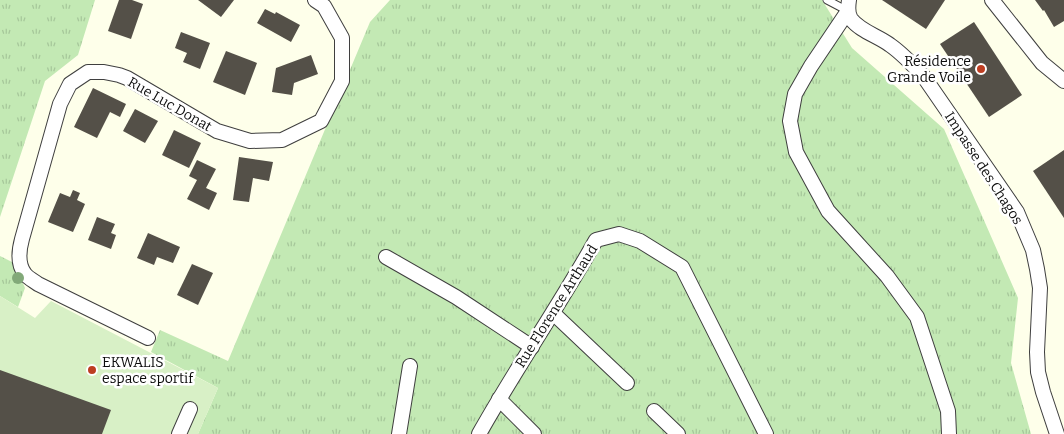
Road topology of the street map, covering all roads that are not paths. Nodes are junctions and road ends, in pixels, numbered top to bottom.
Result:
1 (315, 0) edge
2 (827, 0) edge
3 (992, 0) edge
4 (849, 5) edge
5 (1064, 81) edge
6 (386, 257) dead end
7 (553, 312) junction
8 (148, 338) dead end
9 (532, 347) junction
10 (410, 366) dead end
11 (627, 383) dead end
12 (499, 399) junction
13 (190, 409) dead end
14 (654, 411) dead end
15 (763, 433) edge
16 (179, 434) edge
17 (399, 434) edge
18 (479, 434) edge
19 (534, 434) edge
20 (678, 434) edge
21 (949, 434) edge
22 (1057, 434) edge

1 - 8 street, Rue Luc Donat
2 - 4 lane
3 - 5 street
4 - 21 street
4 - 22 street, Impasse des Chagos
6 - 9 street
7 - 9 street, Rue Florence Arthaud
7 - 11 street
7 - 15 street, Rue Florence Arthaud
9 - 12 street, Rue Florence Arthaud
10 - 17 street
12 - 18 street, Rue Florence Arthaud
12 - 19 street
13 - 16 street
14 - 20 street

